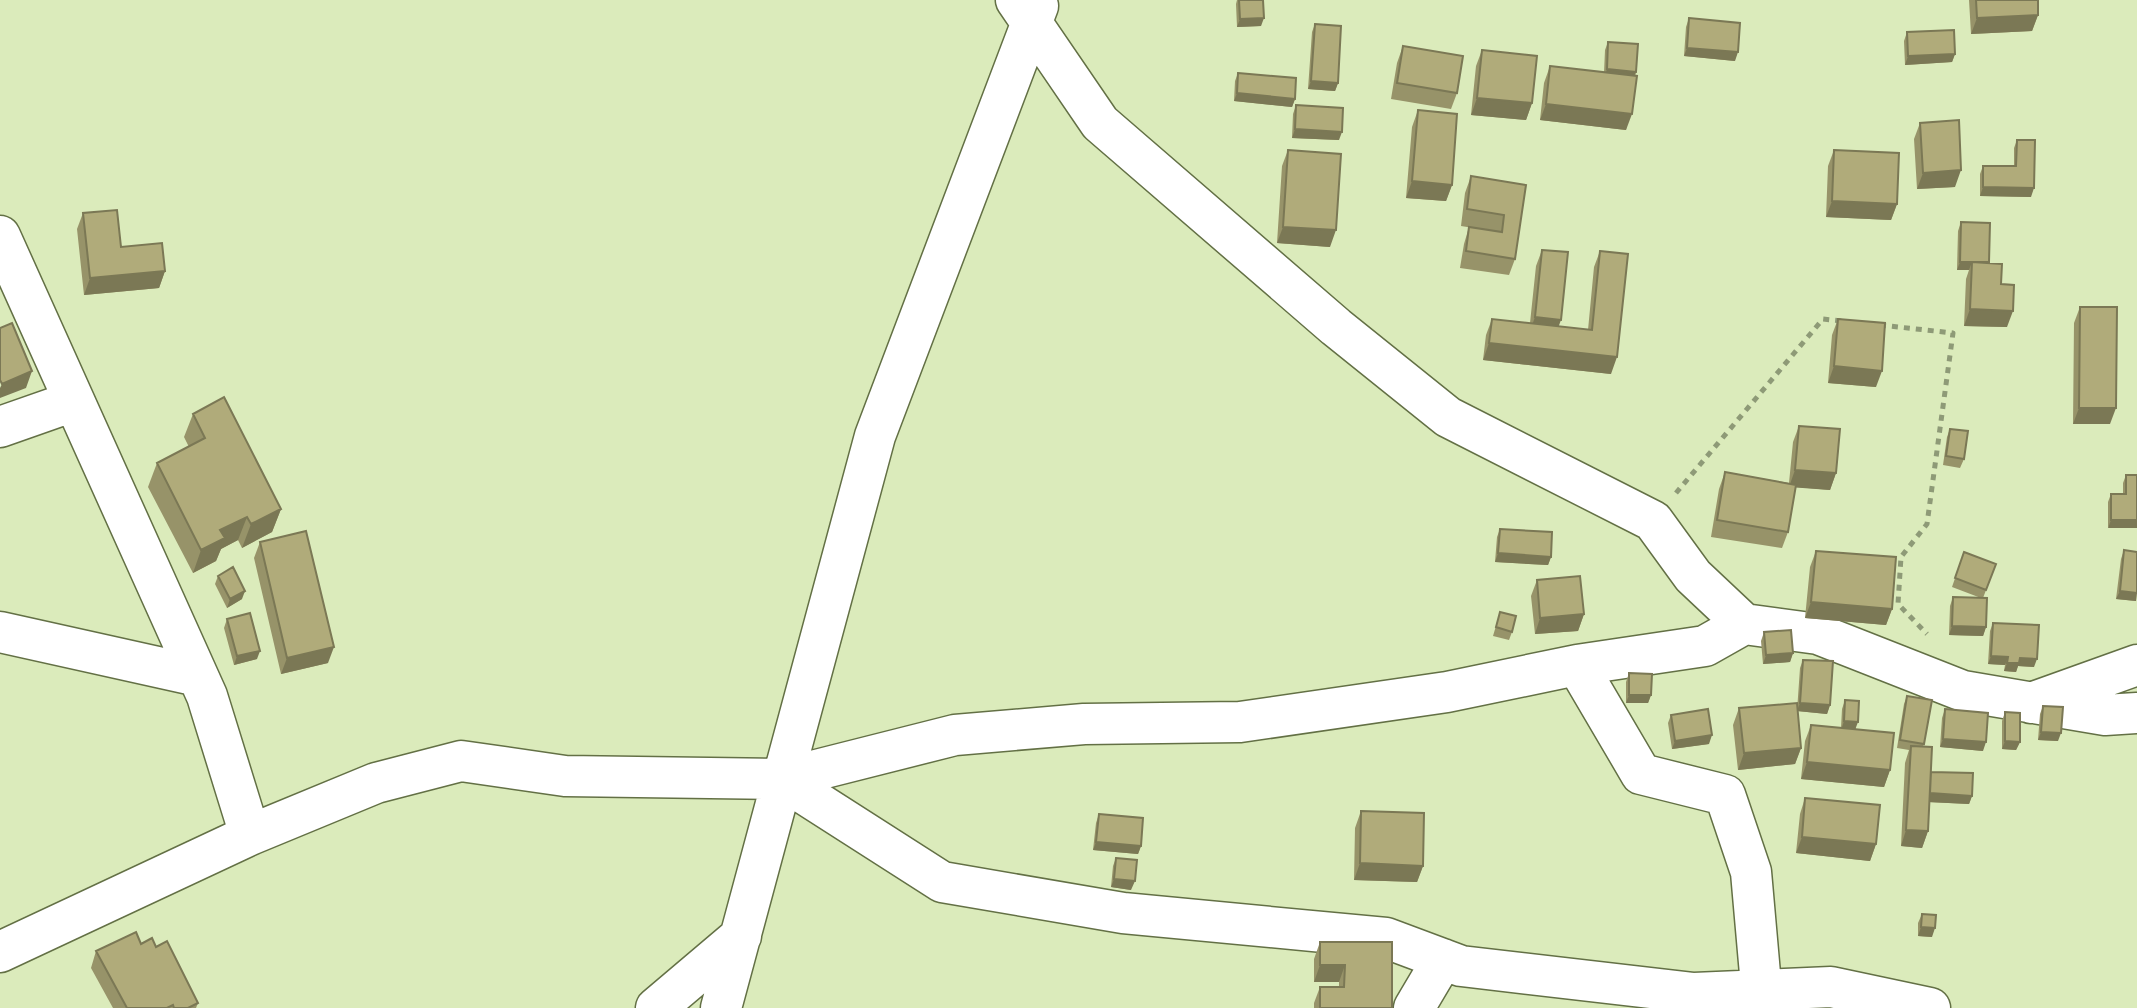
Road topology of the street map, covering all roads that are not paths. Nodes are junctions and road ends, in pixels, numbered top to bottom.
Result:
1 (1029, 8) edge
2 (0, 236) edge
3 (74, 401) junction
4 (0, 427) edge
5 (1744, 624) junction
6 (0, 632) edge
7 (1577, 665) junction
8 (2137, 665) edge
9 (198, 676) junction
10 (2031, 703) junction
11 (2137, 713) edge
12 (781, 779) junction
13 (250, 835) junction
14 (741, 936) junction
15 (0, 952) edge
16 (1443, 959) junction
17 (1761, 999) edge
18 (656, 1008) edge
19 (721, 1008) edge
20 (1414, 1008) edge
21 (1930, 1008) edge

1 - 5 street
1 - 12 street
2 - 3 street
3 - 4 street
3 - 9 street
5 - 7 street
5 - 10 street
6 - 9 street
7 - 12 street
7 - 17 street
8 - 10 street
9 - 13 street
10 - 11 street
12 - 13 street
12 - 14 street
12 - 16 street
13 - 15 street
14 - 18 street
14 - 19 street
16 - 17 street
16 - 20 street
17 - 21 street

